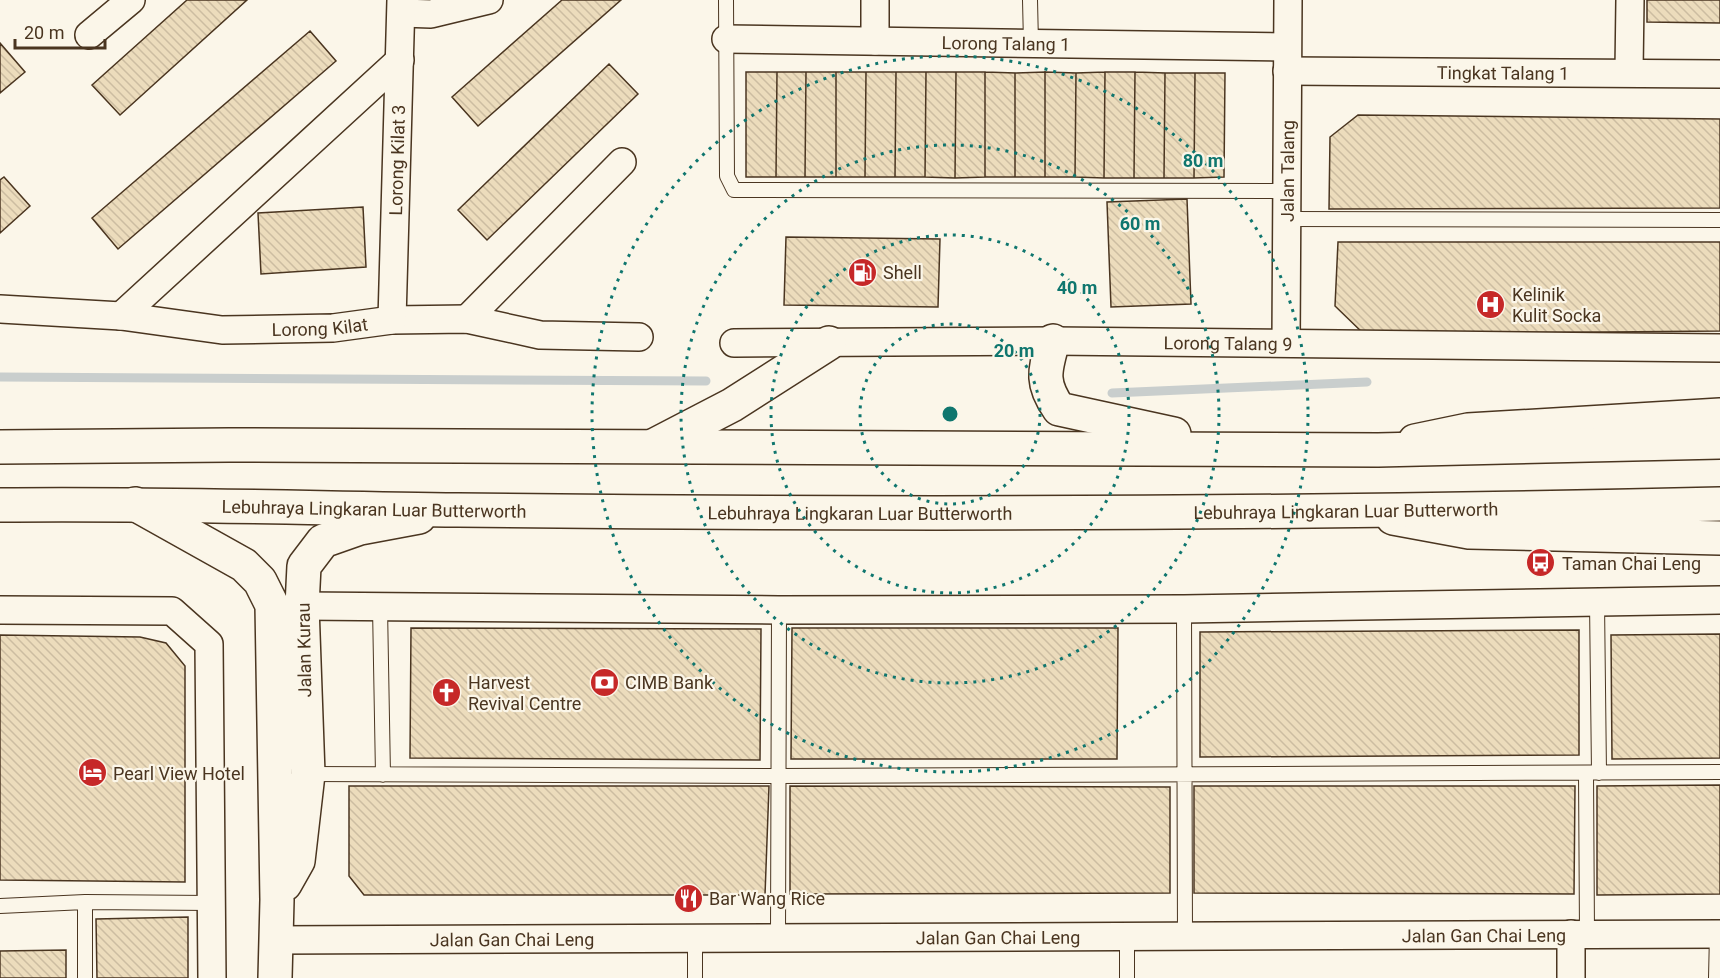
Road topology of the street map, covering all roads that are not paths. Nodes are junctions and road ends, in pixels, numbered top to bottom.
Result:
1 (131, 0) edge
2 (489, 0) edge
3 (726, 0) edge
4 (874, 0) edge
5 (1030, 0) edge
6 (1287, 0) edge
7 (1630, 0) edge
8 (402, 6) edge
9 (89, 35) dead end
10 (726, 39) junction
11 (874, 41) junction
12 (1031, 43) junction
13 (1287, 59) junction
14 (400, 60) junction
15 (1629, 71) junction
16 (1720, 74) edge
17 (622, 162) dead end
18 (1287, 191) junction
19 (1286, 219) junction
20 (1720, 220) edge
21 (0, 309) edge
22 (121, 316) junction
23 (467, 319) junction
24 (392, 320) junction
25 (639, 337) dead end
26 (1053, 341) junction
27 (734, 342) dead end
28 (1286, 342) junction
29 (830, 343) junction
30 (1720, 348) edge
31 (1720, 415) edge
32 (1720, 442) edge
33 (0, 447) edge
34 (651, 447) junction
35 (1234, 448) junction
36 (1378, 450) junction
37 (135, 504) junction
38 (1720, 504) edge
39 (0, 505) edge
40 (459, 510) junction
41 (1362, 513) junction
42 (1720, 538) edge
43 (1720, 600) edge
44 (1597, 602) junction
45 (302, 606) junction
46 (380, 607) junction
47 (1184, 609) junction
48 (0, 610) edge
49 (779, 610) junction
50 (1720, 772) edge
51 (1593, 773) junction
52 (308, 774) junction
53 (1184, 774) junction
54 (383, 775) junction
55 (778, 776) junction
56 (277, 900) junction
57 (85, 902) junction
58 (211, 903) junction
59 (0, 906) edge
60 (1579, 934) junction
61 (1718, 934) edge
62 (1127, 936) junction
63 (1185, 936) junction
64 (696, 938) junction
65 (778, 938) junction
66 (276, 940) junction
67 (85, 978) edge
68 (212, 978) edge
69 (275, 978) edge
70 (696, 978) edge
71 (1127, 978) edge
72 (1571, 978) edge
73 (1716, 978) edge

1 - 9 street
2 - 8 street
3 - 10 lane
4 - 11 street
5 - 12 lane
6 - 13 street, Jalan Talang
7 - 15 street
8 - 14 street, Lorong Kilat 3
10 - 11 street, Lorong Talang 1
10 - 18 lane
11 - 12 street, Lorong Talang 1
12 - 13 street, Lorong Talang 1
13 - 15 street, Tingkat Talang 1
13 - 18 street, Jalan Talang
14 - 22 street
14 - 24 street, Lorong Kilat 3
15 - 16 street, Tingkat Talang 1
17 - 23 street
18 - 19 street, Jalan Talang
19 - 20 lane
19 - 28 street, Jalan Talang
21 - 22 street, Lorong Kilat
22 - 24 street, Lorong Kilat
23 - 24 street, Lorong Kilat
23 - 25 street, Lorong Kilat
26 - 28 street, Lorong Talang 9
26 - 29 street, Lorong Talang 9
26 - 35 main road
27 - 29 street, Lorong Talang 9
28 - 30 street, Lorong Talang 9
29 - 34 main road
31 - 36 main road
32 - 36 main road
33 - 34 main road
34 - 35 main road
35 - 36 main road
37 - 39 main road, Lebuhraya Lingkaran Luar Butterworth
37 - 40 main road, Lebuhraya Lingkaran Luar Butterworth
37 - 56 main road, Jalan Kurau
38 - 41 main road, Lebuhraya Lingkaran Luar Butterworth
40 - 41 main road, Lebuhraya Lingkaran Luar Butterworth
40 - 45 main road, Jalan Kurau
41 - 42 main road
43 - 44 street
44 - 47 street
44 - 51 lane
45 - 46 street
45 - 52 main road, Jalan Kurau
46 - 49 street
46 - 54 lane
47 - 49 street
47 - 53 lane
48 - 58 street
49 - 55 lane
50 - 51 lane
51 - 53 lane
51 - 60 lane
52 - 54 lane
52 - 56 main road, Jalan Kurau
53 - 55 lane
53 - 63 lane
54 - 55 lane
55 - 65 lane
56 - 66 main road, Jalan Kurau
57 - 58 lane
57 - 59 lane
57 - 67 lane
58 - 68 street
60 - 61 street, Jalan Gan Chai Leng
60 - 63 street, Jalan Gan Chai Leng
60 - 72 street
61 - 73 lane
62 - 63 street, Jalan Gan Chai Leng
62 - 65 street, Jalan Gan Chai Leng
62 - 71 lane
64 - 65 street, Jalan Gan Chai Leng
64 - 66 street, Jalan Gan Chai Leng
64 - 70 lane
66 - 69 main road, Jalan Kurau

